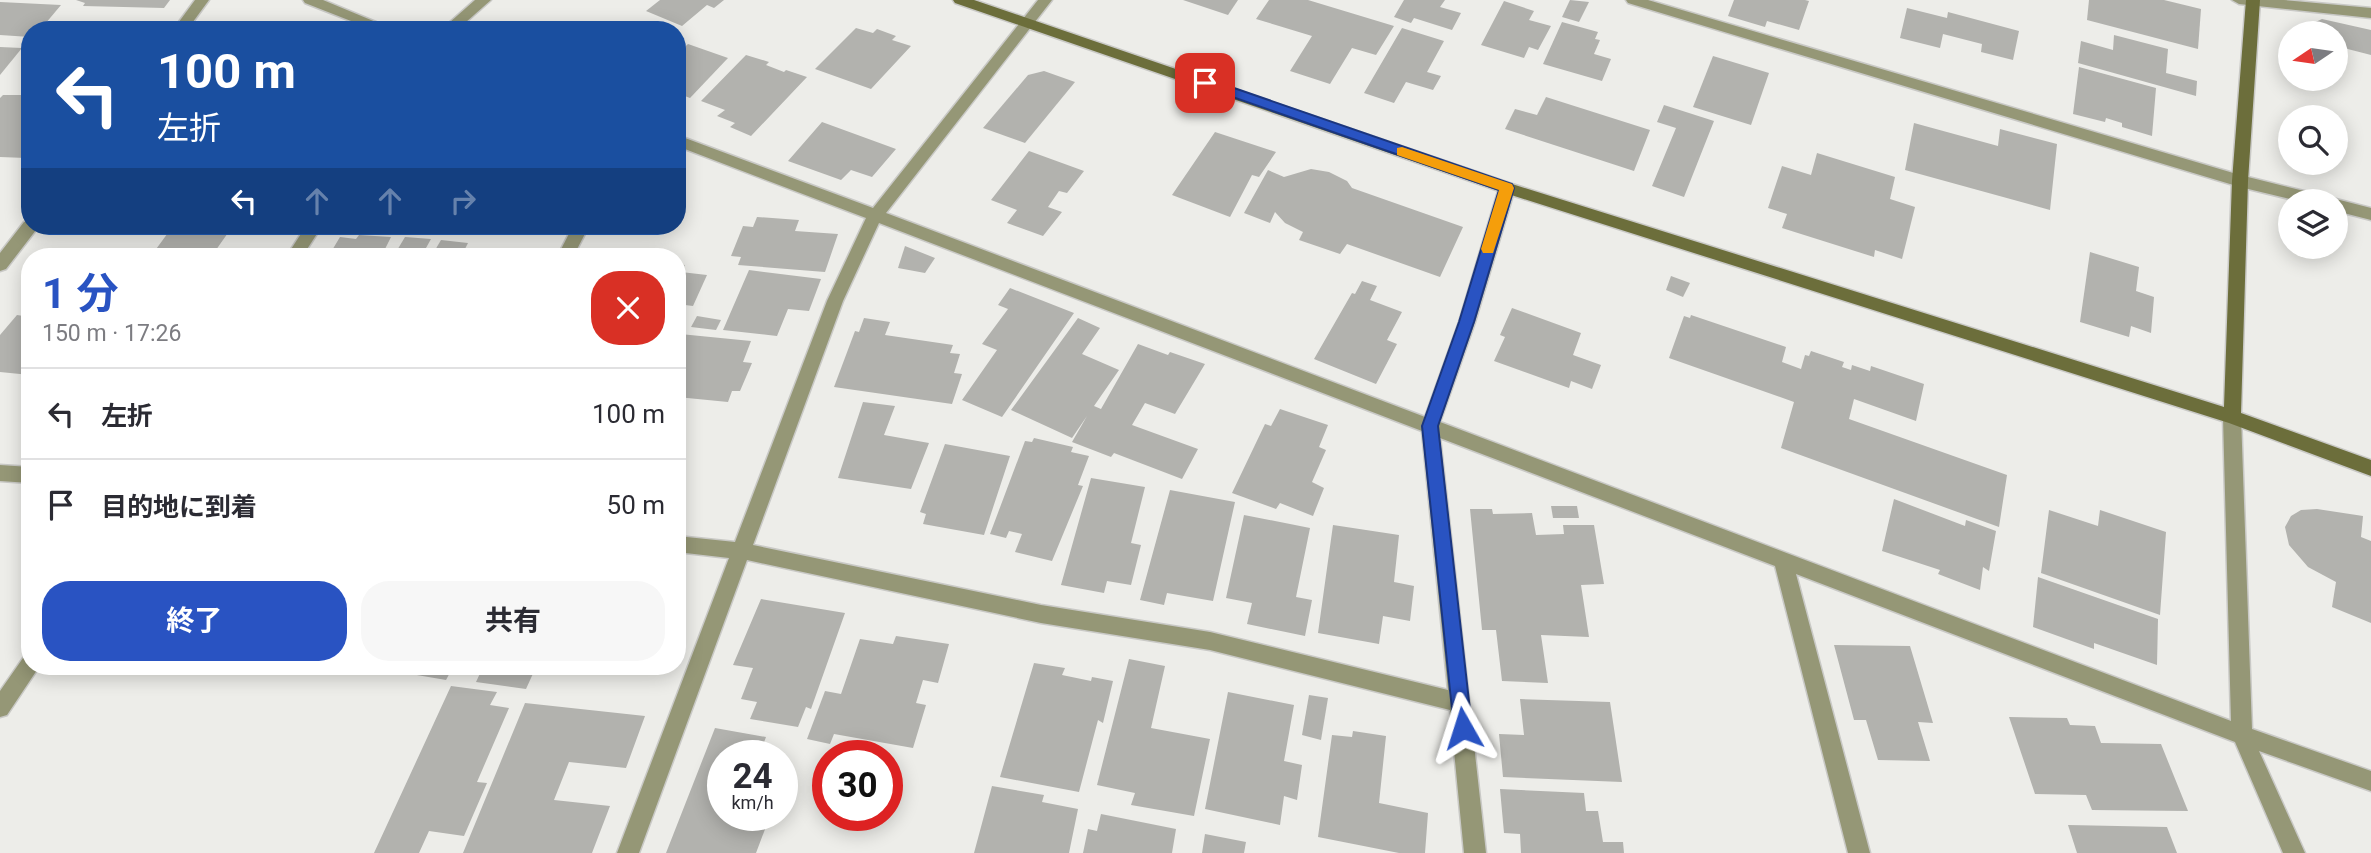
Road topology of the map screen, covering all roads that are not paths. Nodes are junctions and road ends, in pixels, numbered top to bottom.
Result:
1 (202, 0) edge
2 (310, 0) edge
3 (484, 0) edge
4 (960, 0) edge
5 (1045, 0) edge
6 (1633, 0) edge
7 (2248, 1) edge
8 (2371, 13) edge
9 (187, 21) edge
10 (365, 21) edge
11 (460, 21) edge
12 (1026, 21) junction
13 (686, 143) edge
14 (2240, 181) junction
15 (1507, 188) junction
16 (2278, 190) edge
17 (2348, 208) edge
18 (2371, 214) edge
19 (875, 216) junction
20 (23, 235) edge
21 (0, 265) edge
22 (2232, 417) junction
23 (1430, 426) junction
24 (2371, 468) edge
25 (0, 473) edge
26 (21, 474) edge
27 (686, 545) edge
28 (743, 551) junction
29 (1783, 560) junction
30 (22, 675) edge
31 (1461, 703) junction
32 (0, 708) edge
33 (2242, 735) junction
34 (2371, 781) edge
35 (628, 853) edge
36 (1475, 853) edge
37 (1859, 853) edge
38 (2294, 853) edge

1 - 9 street
2 - 10 street
3 - 11 street
4 - 12 street
5 - 12 street
6 - 14 street
7 - 8 street
7 - 14 street
12 - 15 street
12 - 19 street
13 - 19 street
14 - 16 street
14 - 22 street
15 - 22 street
15 - 23 street
17 - 18 street
19 - 23 street
19 - 28 street
20 - 21 street
22 - 24 street
22 - 33 street
23 - 29 street
23 - 31 street
25 - 26 street
27 - 28 street
28 - 31 street
28 - 35 street
29 - 33 street
29 - 37 street
30 - 32 street
31 - 36 street
33 - 34 street
33 - 38 street

